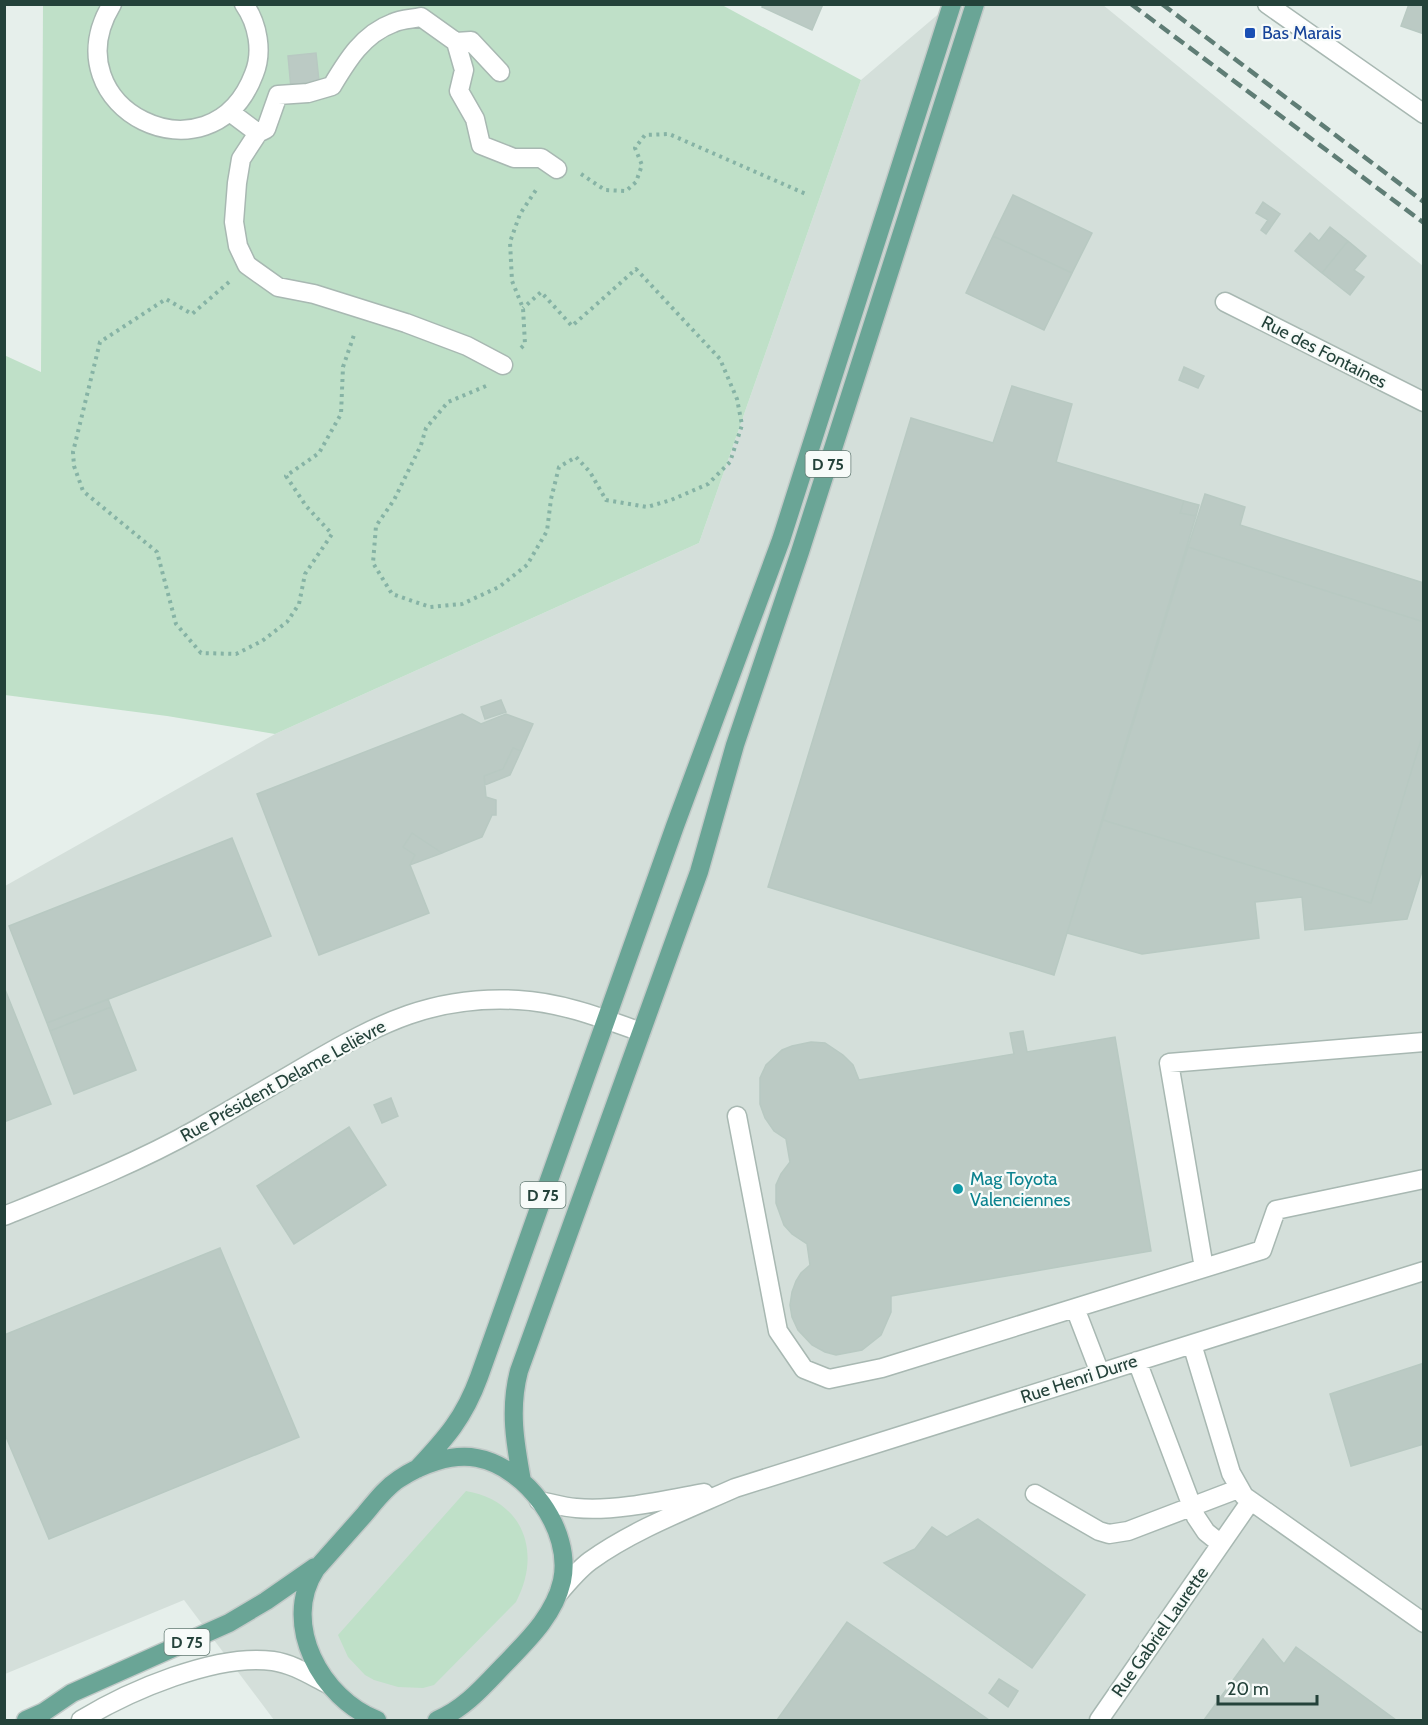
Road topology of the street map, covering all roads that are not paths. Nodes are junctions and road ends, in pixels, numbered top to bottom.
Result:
1 (112, 4) edge
2 (244, 4) edge
3 (952, 4) edge
4 (975, 4) edge
5 (1267, 4) edge
6 (456, 42) junction
7 (500, 72) dead end
8 (230, 112) junction
9 (1424, 114) edge
10 (258, 133) junction
11 (557, 169) road end
12 (1226, 302) dead end
13 (503, 364) road end
14 (1424, 402) edge
15 (606, 1020) junction
16 (641, 1032) junction
17 (1424, 1042) edge
18 (737, 1116) dead end
19 (1424, 1179) edge
20 (4, 1216) edge
21 (1204, 1268) junction
22 (1424, 1271) edge
23 (1075, 1308) junction
24 (1192, 1344) junction
25 (1137, 1361) junction
26 (1100, 1373) junction
27 (417, 1469) junction
28 (522, 1481) junction
29 (735, 1488) junction
30 (1035, 1494) dead end
31 (1244, 1496) junction
32 (539, 1501) junction
33 (1192, 1506) junction
34 (1221, 1544) junction
35 (324, 1561) junction
36 (558, 1594) junction
37 (1424, 1623) edge
38 (328, 1684) junction
39 (477, 1693) junction
40 (346, 1702) junction
41 (39, 1716) edge
42 (26, 1720) edge
43 (81, 1720) edge
44 (355, 1720) edge
45 (377, 1720) edge
46 (437, 1720) edge
47 (461, 1720) edge
48 (1099, 1720) edge

1 - 8 street
2 - 8 street
3 - 15 main road, D 75
4 - 16 main road, D 75
5 - 9 street
6 - 7 street
6 - 10 street
6 - 11 street
8 - 10 street
10 - 13 street
12 - 14 street, Rue des Fontaines
15 - 16 street, Rue Président Delame Lelièvre
15 - 20 street, Rue Président Delame Lelièvre
15 - 27 main road, D 75
16 - 28 main road, D 75
17 - 21 street
18 - 23 street
19 - 21 street
21 - 23 street
22 - 24 street, Rue Henri Durre
23 - 26 street
24 - 25 street, Rue Henri Durre
24 - 31 street
25 - 26 street, Rue Henri Durre
25 - 33 street
26 - 29 street, Rue Henri Durre
27 - 28 main road
27 - 35 main road
28 - 32 main road
29 - 32 street, Rue Henri Durre
29 - 36 street, Rue Henri Durre
30 - 33 street
31 - 33 street
31 - 34 street, Rue Gabriel Laurette
31 - 37 street
32 - 36 main road
33 - 34 street
34 - 48 street, Rue Gabriel Laurette
35 - 38 main road
35 - 41 main road, D 75
36 - 39 main road
38 - 40 main road
38 - 43 street, D 75
39 - 46 main road
39 - 47 main road
40 - 44 main road
40 - 45 main road
41 - 42 main road

